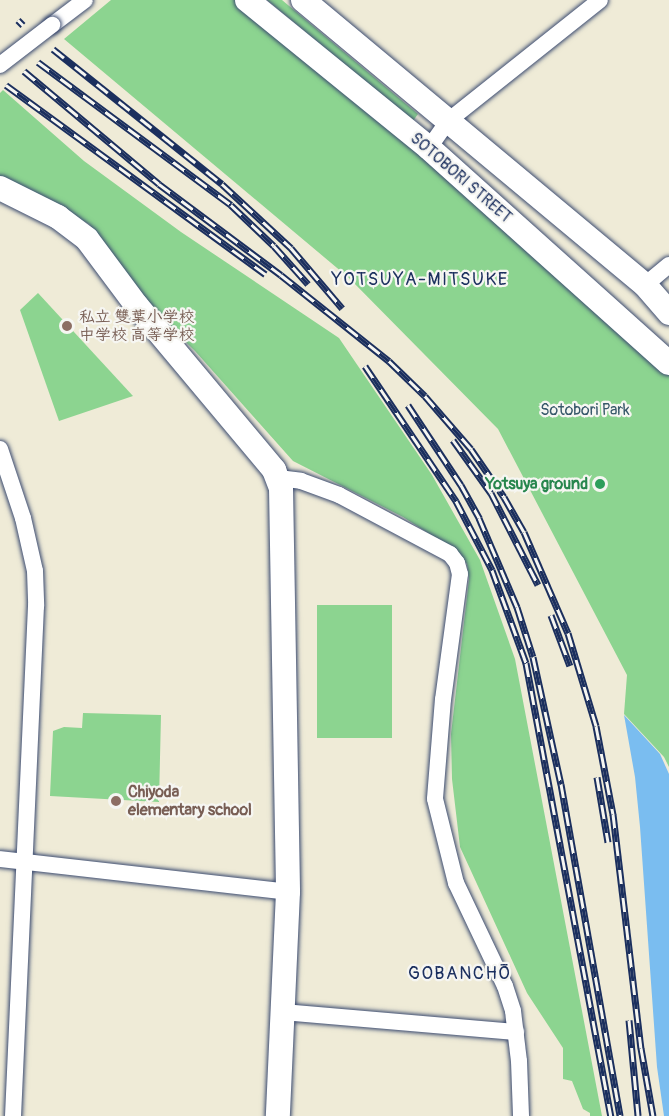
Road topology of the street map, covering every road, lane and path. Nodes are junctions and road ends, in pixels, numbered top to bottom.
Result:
1 (85, 0) edge
2 (247, 0) edge
3 (303, 0) edge
4 (600, 0) edge
5 (0, 65) edge
6 (448, 121) junction
7 (429, 148) junction
8 (0, 188) edge
9 (669, 265) edge
10 (645, 285) junction
11 (669, 314) edge
12 (669, 363) edge
13 (0, 449) edge
14 (278, 478) junction
15 (0, 859) edge
16 (24, 862) junction
17 (288, 892) junction
18 (282, 1012) junction
19 (516, 1032) junction
20 (13, 1116) edge
21 (278, 1116) edge
22 (521, 1116) edge

1 - 5 street, bridge
2 - 7 street, SOTOBORI STREET
3 - 6 street
4 - 6 street
6 - 7 street
6 - 10 street
7 - 12 street, SOTOBORI STREET
8 - 14 street
9 - 10 street
10 - 11 street
13 - 16 street
14 - 17 street
14 - 19 street
15 - 16 street
16 - 17 street
16 - 20 street
17 - 18 street
18 - 19 street
18 - 21 street
19 - 22 street

